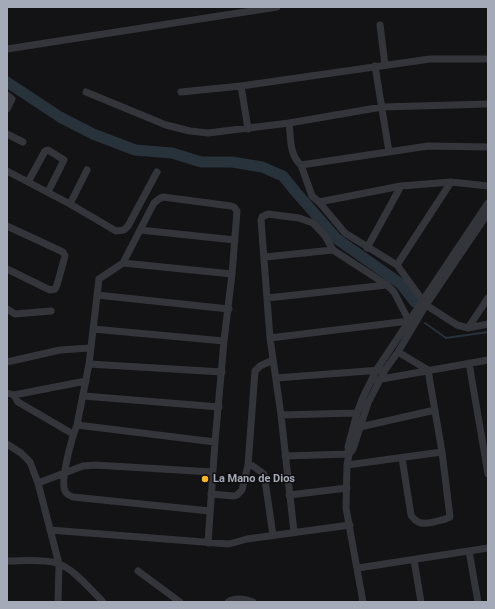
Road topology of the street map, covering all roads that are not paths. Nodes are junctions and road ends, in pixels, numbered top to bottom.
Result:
1 (277, 7) edge
2 (267, 8) edge
3 (380, 25) dead end
4 (7, 50) edge
5 (488, 58) edge
6 (385, 65) junction
7 (375, 66) junction
8 (240, 86) junction
9 (86, 92) dead end
10 (181, 92) dead end
11 (7, 95) edge
12 (488, 104) edge
13 (382, 107) junction
14 (7, 109) edge
15 (289, 123) junction
16 (248, 129) junction
17 (7, 134) edge
18 (23, 142) dead end
19 (488, 147) edge
20 (389, 152) junction
21 (302, 165) junction
22 (88, 170) dead end
23 (7, 171) edge
24 (157, 172) dead end
25 (28, 182) junction
26 (451, 182) junction
27 (401, 186) junction
28 (488, 186) edge
29 (48, 192) junction
30 (319, 202) junction
31 (488, 203) edge
32 (70, 204) junction
33 (488, 213) edge
34 (7, 226) edge
35 (140, 230) junction
36 (235, 240) junction
37 (367, 248) junction
38 (333, 250) junction
39 (264, 257) junction
40 (123, 263) junction
41 (397, 266) junction
42 (7, 269) edge
43 (232, 274) junction
44 (387, 285) junction
45 (97, 294) junction
46 (267, 298) junction
47 (488, 298) edge
48 (424, 302) junction
49 (7, 309) edge
50 (229, 309) junction
51 (51, 311) dead end
52 (412, 323) junction
53 (488, 324) edge
54 (468, 328) junction
55 (93, 330) junction
56 (270, 338) junction
57 (224, 341) junction
58 (90, 348) junction
59 (398, 352) junction
60 (273, 360) junction
61 (488, 360) edge
62 (7, 362) edge
63 (469, 363) junction
64 (89, 364) junction
65 (377, 369) junction
66 (385, 370) junction
67 (428, 370) junction
68 (222, 372) junction
69 (276, 378) junction
70 (376, 380) junction
71 (86, 381) junction
72 (11, 394) edge
73 (84, 396) junction
74 (219, 407) junction
75 (435, 410) junction
76 (357, 413) junction
77 (281, 415) junction
78 (77, 425) junction
79 (357, 426) junction
80 (73, 434) junction
81 (215, 442) junction
82 (486, 443) edge
83 (7, 444) edge
84 (442, 452) junction
85 (349, 454) junction
86 (285, 456) junction
87 (402, 458) junction
88 (248, 465) junction
89 (347, 465) junction
90 (212, 472) junction
91 (65, 473) junction
92 (488, 474) edge
93 (38, 483) junction
94 (347, 488) junction
95 (211, 494) junction
96 (289, 495) junction
97 (210, 511) junction
98 (350, 525) junction
99 (50, 530) junction
100 (294, 532) junction
101 (273, 535) junction
102 (208, 543) junction
103 (488, 548) edge
104 (469, 551) junction
105 (414, 560) junction
106 (7, 561) edge
107 (58, 564) junction
108 (358, 568) junction
109 (138, 571) dead end
110 (58, 602) edge
111 (103, 602) edge
112 (180, 602) edge
113 (228, 602) edge
114 (253, 602) edge
115 (363, 602) edge
116 (421, 602) edge
117 (478, 602) edge

1 - 2 street
2 - 4 street
3 - 6 street
5 - 6 street
6 - 7 street
7 - 8 street
7 - 13 street
8 - 10 street
8 - 16 street
9 - 16 street
11 - 14 street
12 - 13 street
13 - 15 street
13 - 20 street
15 - 16 street
15 - 21 street
17 - 18 street
19 - 20 street
20 - 21 street
21 - 30 street
22 - 32 street
23 - 25 street
24 - 32 street
25 - 29 street
25 - 29 street
26 - 27 street
26 - 28 street
26 - 41 street
27 - 30 street
27 - 37 street
29 - 32 street
30 - 37 street
31 - 48 street
33 - 48 street
34 - 42 street
35 - 36 street
35 - 36 street
35 - 40 street
36 - 43 street
37 - 41 street
38 - 39 street
38 - 39 street
38 - 44 street
39 - 46 street
40 - 43 street
40 - 45 street
41 - 48 street
43 - 50 street
44 - 46 street
44 - 52 street
45 - 50 street
45 - 55 street
46 - 56 street
47 - 54 street
48 - 52 street
48 - 54 street
49 - 51 street
50 - 57 street
52 - 56 street
52 - 59 street
52 - 65 street
53 - 54 street
55 - 57 street
55 - 58 street
56 - 60 street
57 - 68 street
58 - 62 street
58 - 64 street
59 - 66 street
59 - 67 street
60 - 69 street
60 - 88 street
61 - 63 street
63 - 67 street
63 - 82 street
64 - 68 street
64 - 71 street
65 - 66 street
65 - 69 street
65 - 70 street
66 - 70 street
67 - 70 street
67 - 75 street
68 - 74 street
69 - 77 street
70 - 76 street
70 - 79 street
71 - 72 street
71 - 73 street
72 - 80 street
73 - 74 street
73 - 78 street
74 - 81 street
75 - 79 street
75 - 84 street
76 - 77 street
76 - 79 street
77 - 86 street
78 - 80 street
78 - 81 street
79 - 85 street
80 - 91 street
81 - 90 street
82 - 92 street
83 - 93 street
84 - 87 street
84 - 87 street
85 - 86 street
85 - 89 street
86 - 96 street
87 - 89 street
88 - 95 street
88 - 101 street
89 - 94 street
90 - 91 street
90 - 95 street
91 - 93 street
91 - 97 street
93 - 99 street
94 - 96 street
94 - 98 street
95 - 97 street
96 - 100 street
97 - 102 street
98 - 100 street
98 - 108 street
99 - 102 street
99 - 107 street
100 - 101 street
101 - 102 street
103 - 104 street
104 - 105 street
104 - 117 street
105 - 108 street
105 - 116 street
106 - 107 street
107 - 110 street
107 - 111 street
108 - 115 street
109 - 112 street
113 - 114 street

